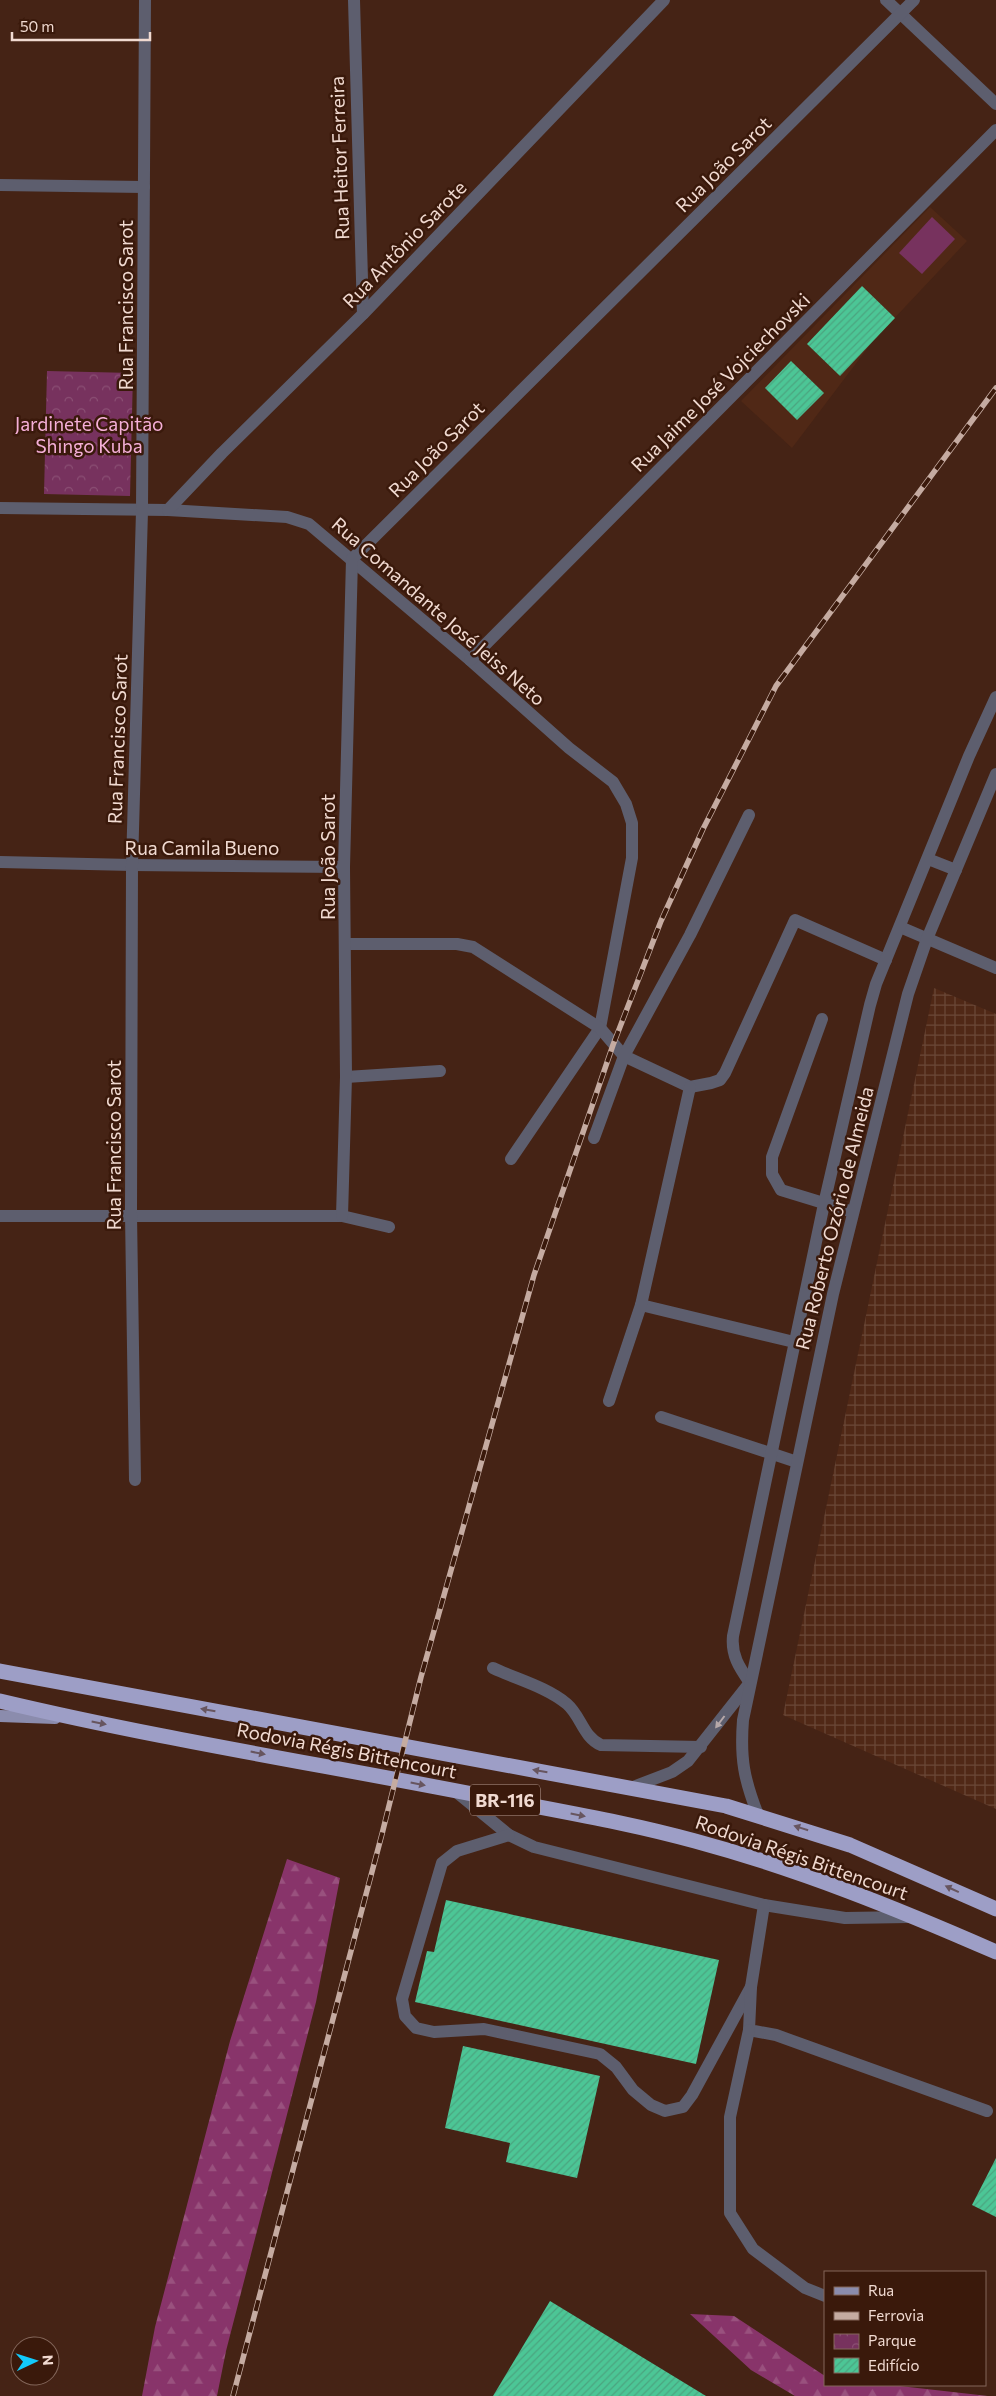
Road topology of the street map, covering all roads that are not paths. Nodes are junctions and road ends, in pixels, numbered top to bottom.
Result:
1 (145, 0) edge
2 (354, 0) edge
3 (664, 0) edge
4 (886, 0) edge
5 (914, 0) edge
6 (901, 14) junction
7 (996, 104) edge
8 (996, 130) edge
9 (0, 185) edge
10 (144, 187) junction
11 (363, 314) junction
12 (0, 508) edge
13 (168, 510) junction
14 (142, 511) junction
15 (352, 559) junction
16 (470, 660) junction
17 (996, 697) edge
18 (996, 774) edge
19 (749, 815) dead end
20 (928, 859) junction
21 (0, 862) edge
22 (132, 865) junction
23 (344, 867) junction
24 (956, 870) junction
25 (900, 927) junction
26 (927, 939) junction
27 (345, 944) junction
28 (886, 960) junction
29 (996, 968) edge
30 (822, 1019) dead end
31 (600, 1028) junction
32 (624, 1056) junction
33 (440, 1071) dead end
34 (346, 1077) junction
35 (690, 1086) junction
36 (594, 1138) dead end
37 (510, 1159) dead end
38 (824, 1204) junction
39 (852, 1212) junction
40 (131, 1214) junction
41 (0, 1216) edge
42 (342, 1216) junction
43 (388, 1227) dead end
44 (641, 1305) junction
45 (794, 1342) junction
46 (608, 1401) dead end
47 (661, 1417) dead end
48 (771, 1454) junction
49 (797, 1462) junction
50 (135, 1480) dead end
51 (493, 1668) dead end
52 (2, 1671) edge
53 (750, 1683) junction
54 (0, 1701) edge
55 (0, 1716) edge
56 (76, 1719) junction
57 (701, 1748) junction
58 (634, 1788) junction
59 (454, 1790) junction
60 (758, 1815) junction
61 (509, 1835) junction
62 (764, 1905) junction
63 (996, 1909) edge
64 (915, 1917) junction
65 (996, 1952) edge
66 (752, 1987) junction
67 (749, 2030) junction
68 (987, 2111) dead end
69 (824, 2296) edge

1 - 10 street, Rua Francisco Sarot
2 - 11 street, Rua Heitor Ferreira
3 - 11 street, Rua Antônio Sarote
4 - 6 street
5 - 6 street, Rua João Sarot
6 - 7 street
6 - 15 street, Rua João Sarot
8 - 16 street, Rua Jaime José Vojciechovski
9 - 10 street
10 - 14 street, Rua Francisco Sarot
11 - 13 street, Rua Antônio Sarote
12 - 14 street, Rua Comandante José Jeiss Neto
13 - 14 street, Rua Comandante José Jeiss Neto
13 - 15 street, Rua Comandante José Jeiss Neto
14 - 22 street, Rua Francisco Sarot
15 - 16 street, Rua Comandante José Jeiss Neto
15 - 23 street, Rua João Sarot
16 - 31 street, Rua Comandante José Jeiss Neto
17 - 20 street
18 - 24 street, Rua Roberto Ozório de Almeida
19 - 32 street
20 - 24 street
20 - 25 street
21 - 22 street, Rua Camila Bueno
22 - 23 street, Rua Camila Bueno
22 - 40 street, Rua Francisco Sarot
23 - 27 street, Rua João Sarot
24 - 26 street, Rua Roberto Ozório de Almeida
25 - 26 street
25 - 28 street
26 - 29 street
26 - 39 street, Rua Roberto Ozório de Almeida
27 - 31 street
27 - 34 street, Rua João Sarot
28 - 35 street
28 - 38 street
30 - 38 street
31 - 32 street
31 - 37 street
32 - 35 street
32 - 36 street
33 - 34 street
34 - 42 street, Rua João Sarot
35 - 44 street
38 - 39 street
38 - 45 street
39 - 49 street, Rua Roberto Ozório de Almeida
40 - 41 street
40 - 42 street
40 - 50 street, Rua Francisco Sarot
42 - 43 street
44 - 45 street
44 - 46 street
45 - 48 street
47 - 48 street
48 - 49 street
48 - 53 street
49 - 53 street, Rua Roberto Ozório de Almeida
51 - 57 street
58 -> 52 highway, Rodovia Régis Bittencourt / BR-116
53 -> 57 street, Rua Roberto Ozório de Almeida
53 - 60 street, Rua Roberto Ozório de Almeida
54 - 56 highway, Rodovia Régis Bittencourt / BR-116
55 - 56 main road
56 -> 59 highway, Rodovia Régis Bittencourt / BR-116
57 - 58 street, Rua Roberto Ozório de Almeida
58 - 60 highway, Rodovia Régis Bittencourt / BR-116
59 - 61 street
59 -> 64 highway, Rodovia Régis Bittencourt / BR-116
63 -> 60 highway, Rodovia Régis Bittencourt / BR-116
61 - 62 street
61 - 66 street
62 - 64 street
62 - 66 street
64 - 65 highway, Rodovia Régis Bittencourt / BR-116
66 - 67 street
67 - 68 street
67 - 69 street

